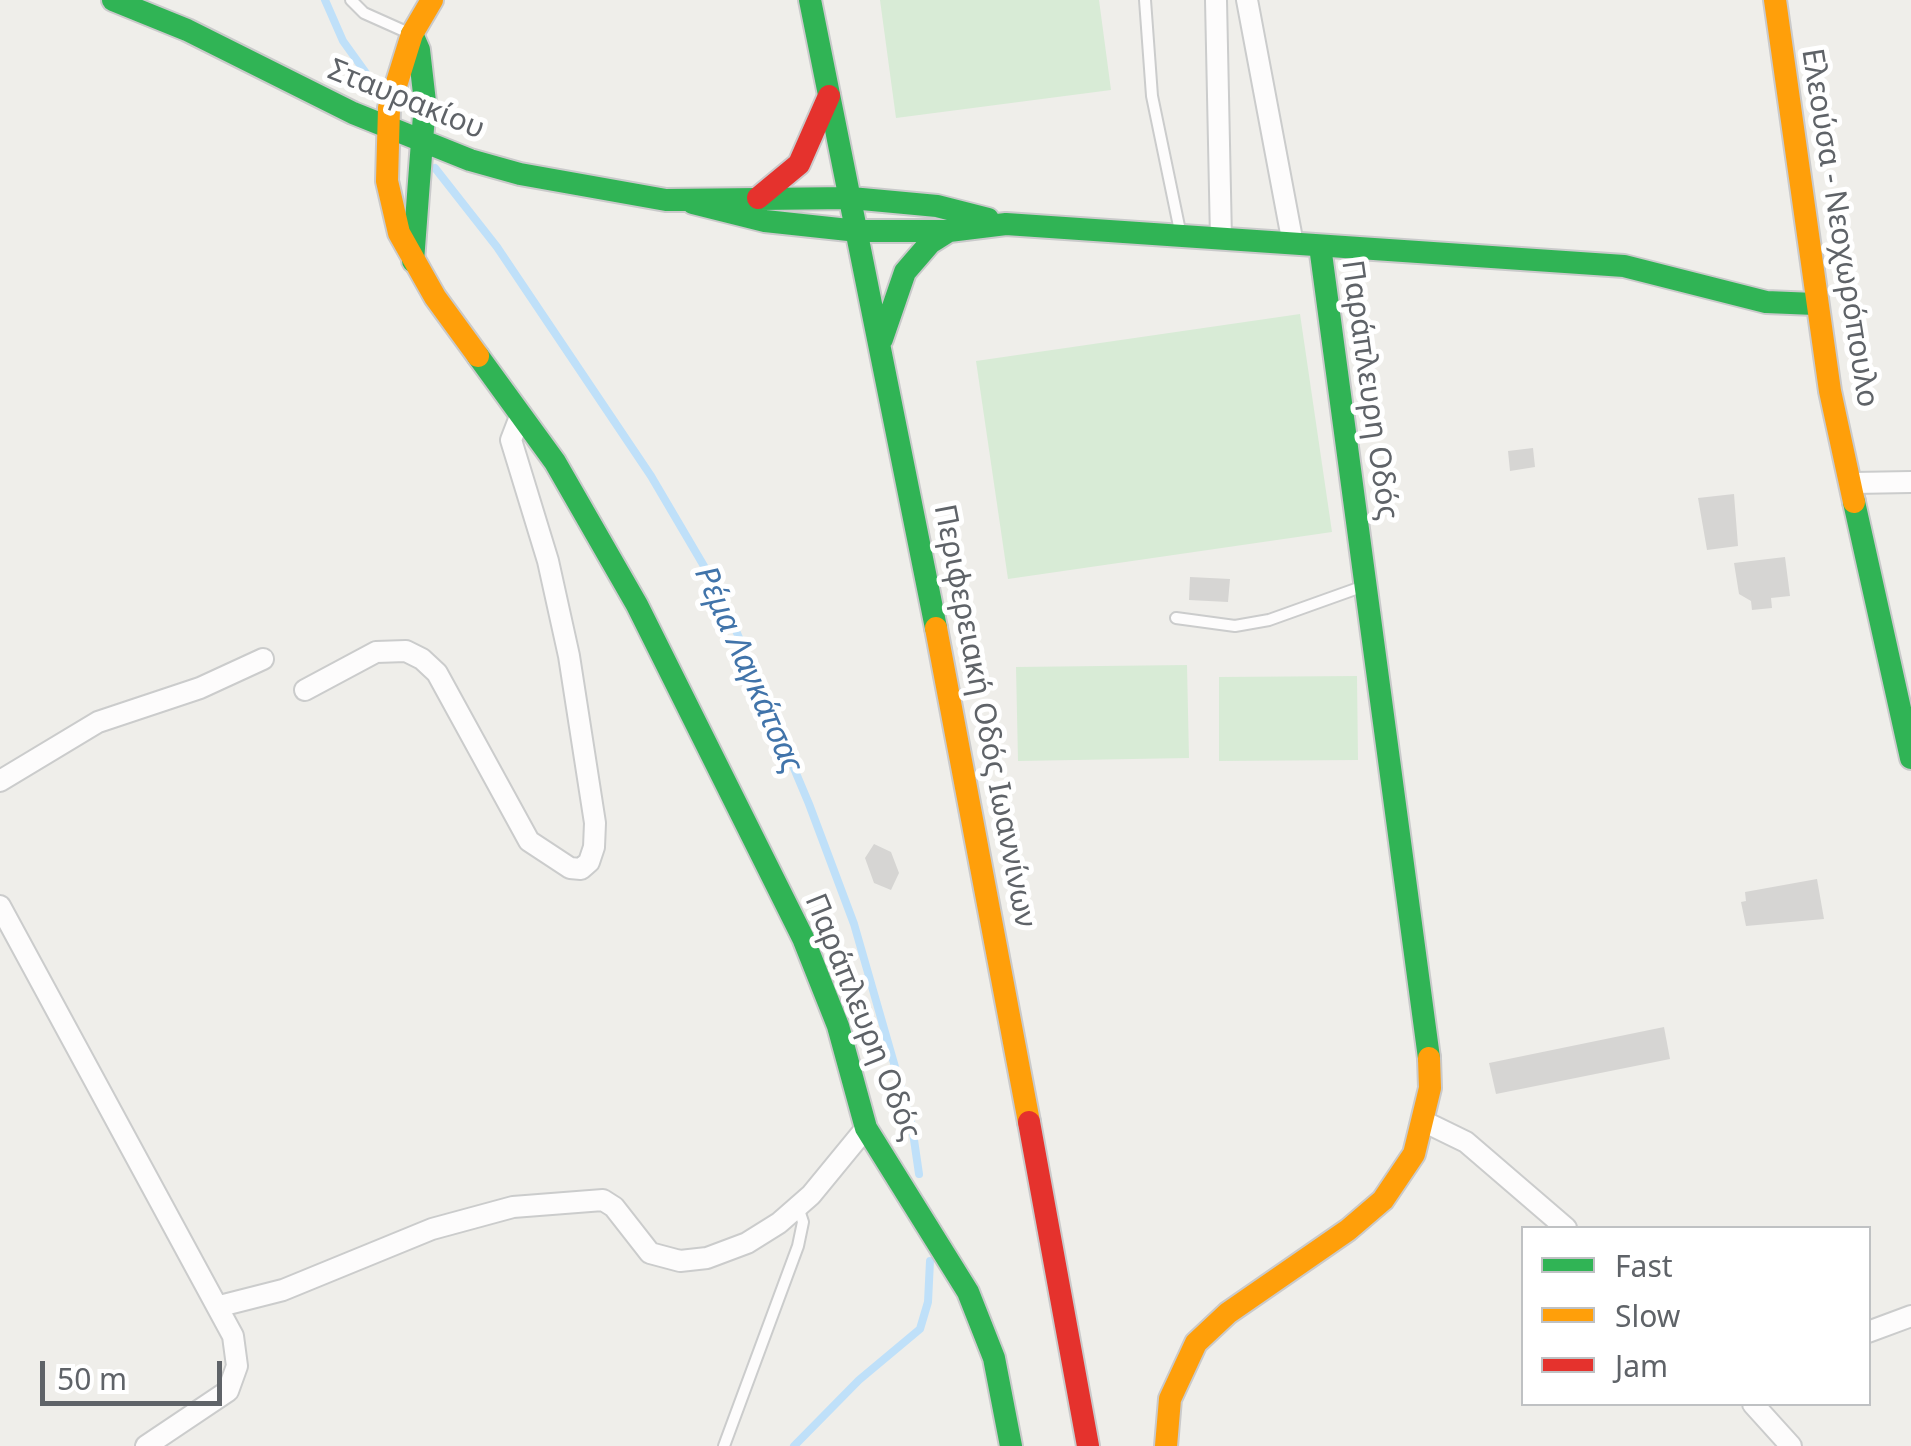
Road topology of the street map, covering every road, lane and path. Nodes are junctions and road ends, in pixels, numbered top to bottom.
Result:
1 (113, 0) edge
2 (350, 0) edge
3 (432, 0) edge
4 (810, 0) edge
5 (1145, 0) edge
6 (1216, 0) edge
7 (1247, 0) edge
8 (1775, 0) edge
9 (412, 34) junction
10 (828, 96) junction
11 (386, 127) junction
12 (424, 142) junction
13 (758, 198) junction
14 (850, 198) junction
15 (693, 202) junction
16 (1006, 224) junction
17 (858, 231) junction
18 (949, 231) junction
19 (1181, 236) junction
20 (1221, 239) junction
21 (1292, 244) junction
22 (1320, 246) junction
23 (413, 261) junction
24 (1815, 304) junction
25 (881, 342) junction
26 (522, 414) junction
27 (1911, 482) edge
28 (1854, 483) junction
29 (1365, 586) junction
30 (1176, 618) dead end
31 (264, 658) dead end
32 (306, 690) dead end
33 (1911, 758) edge
34 (0, 781) edge
35 (0, 906) edge
36 (1424, 1122) junction
37 (866, 1128) junction
38 (798, 1207) junction
39 (1564, 1226) edge
40 (220, 1306) junction
41 (1911, 1316) edge
42 (1871, 1331) edge
43 (1756, 1406) edge
44 (146, 1446) edge
45 (724, 1446) edge
46 (1011, 1446) edge
47 (1088, 1446) edge
48 (1166, 1446) edge
49 (1791, 1446) edge

1 - 11 main road, Σταυρακίου
2 - 9 lane
3 - 9 main road, Παράπλευρη Οδός
4 - 10 main road, Περιφερειακή Οδός Ιωαννίνων
5 - 19 lane
6 - 20 street
7 - 21 street
8 - 24 main road, Ελεούσα - Νεοχωρόπουλο
9 - 11 main road, Παράπλευρη Οδός
9 - 12 main road
10 - 13 main road
10 - 14 main road, Περιφερειακή Οδός Ιωαννίνων
11 - 12 main road, Σταυρακίου
11 - 23 main road, Παράπλευρη Οδός
12 - 15 main road, Σταυρακίου
12 - 23 main road
13 - 14 main road
13 - 15 main road
14 - 16 main road
14 - 17 main road, Περιφερειακή Οδός Ιωαννίνων
15 - 17 main road
16 - 18 main road
16 - 19 main road
17 - 18 main road
17 - 25 main road, Περιφερειακή Οδός Ιωαννίνων
18 - 25 main road
19 - 20 main road
20 - 21 main road
21 - 22 main road
22 - 24 main road
22 - 29 main road, Παράπλευρη Οδός
23 - 26 main road, Παράπλευρη Οδός
24 - 28 main road, Ελεούσα - Νεοχωρόπουλο
25 - 47 main road, Περιφερειακή Οδός Ιωαννίνων
26 - 32 street
26 - 37 main road, Παράπλευρη Οδός
27 - 28 street
28 - 33 main road, Ελεούσα - Νεοχωρόπουλο
29 - 30 lane
29 - 36 main road, Παράπλευρη Οδός
31 - 34 street
35 - 40 street
36 - 39 street
36 - 48 main road, Παράπλευρη Οδός
37 - 38 street
37 - 46 main road, Παράπλευρη Οδός
38 - 40 street
38 - 45 lane
40 - 44 street
41 - 42 street
43 - 49 street

